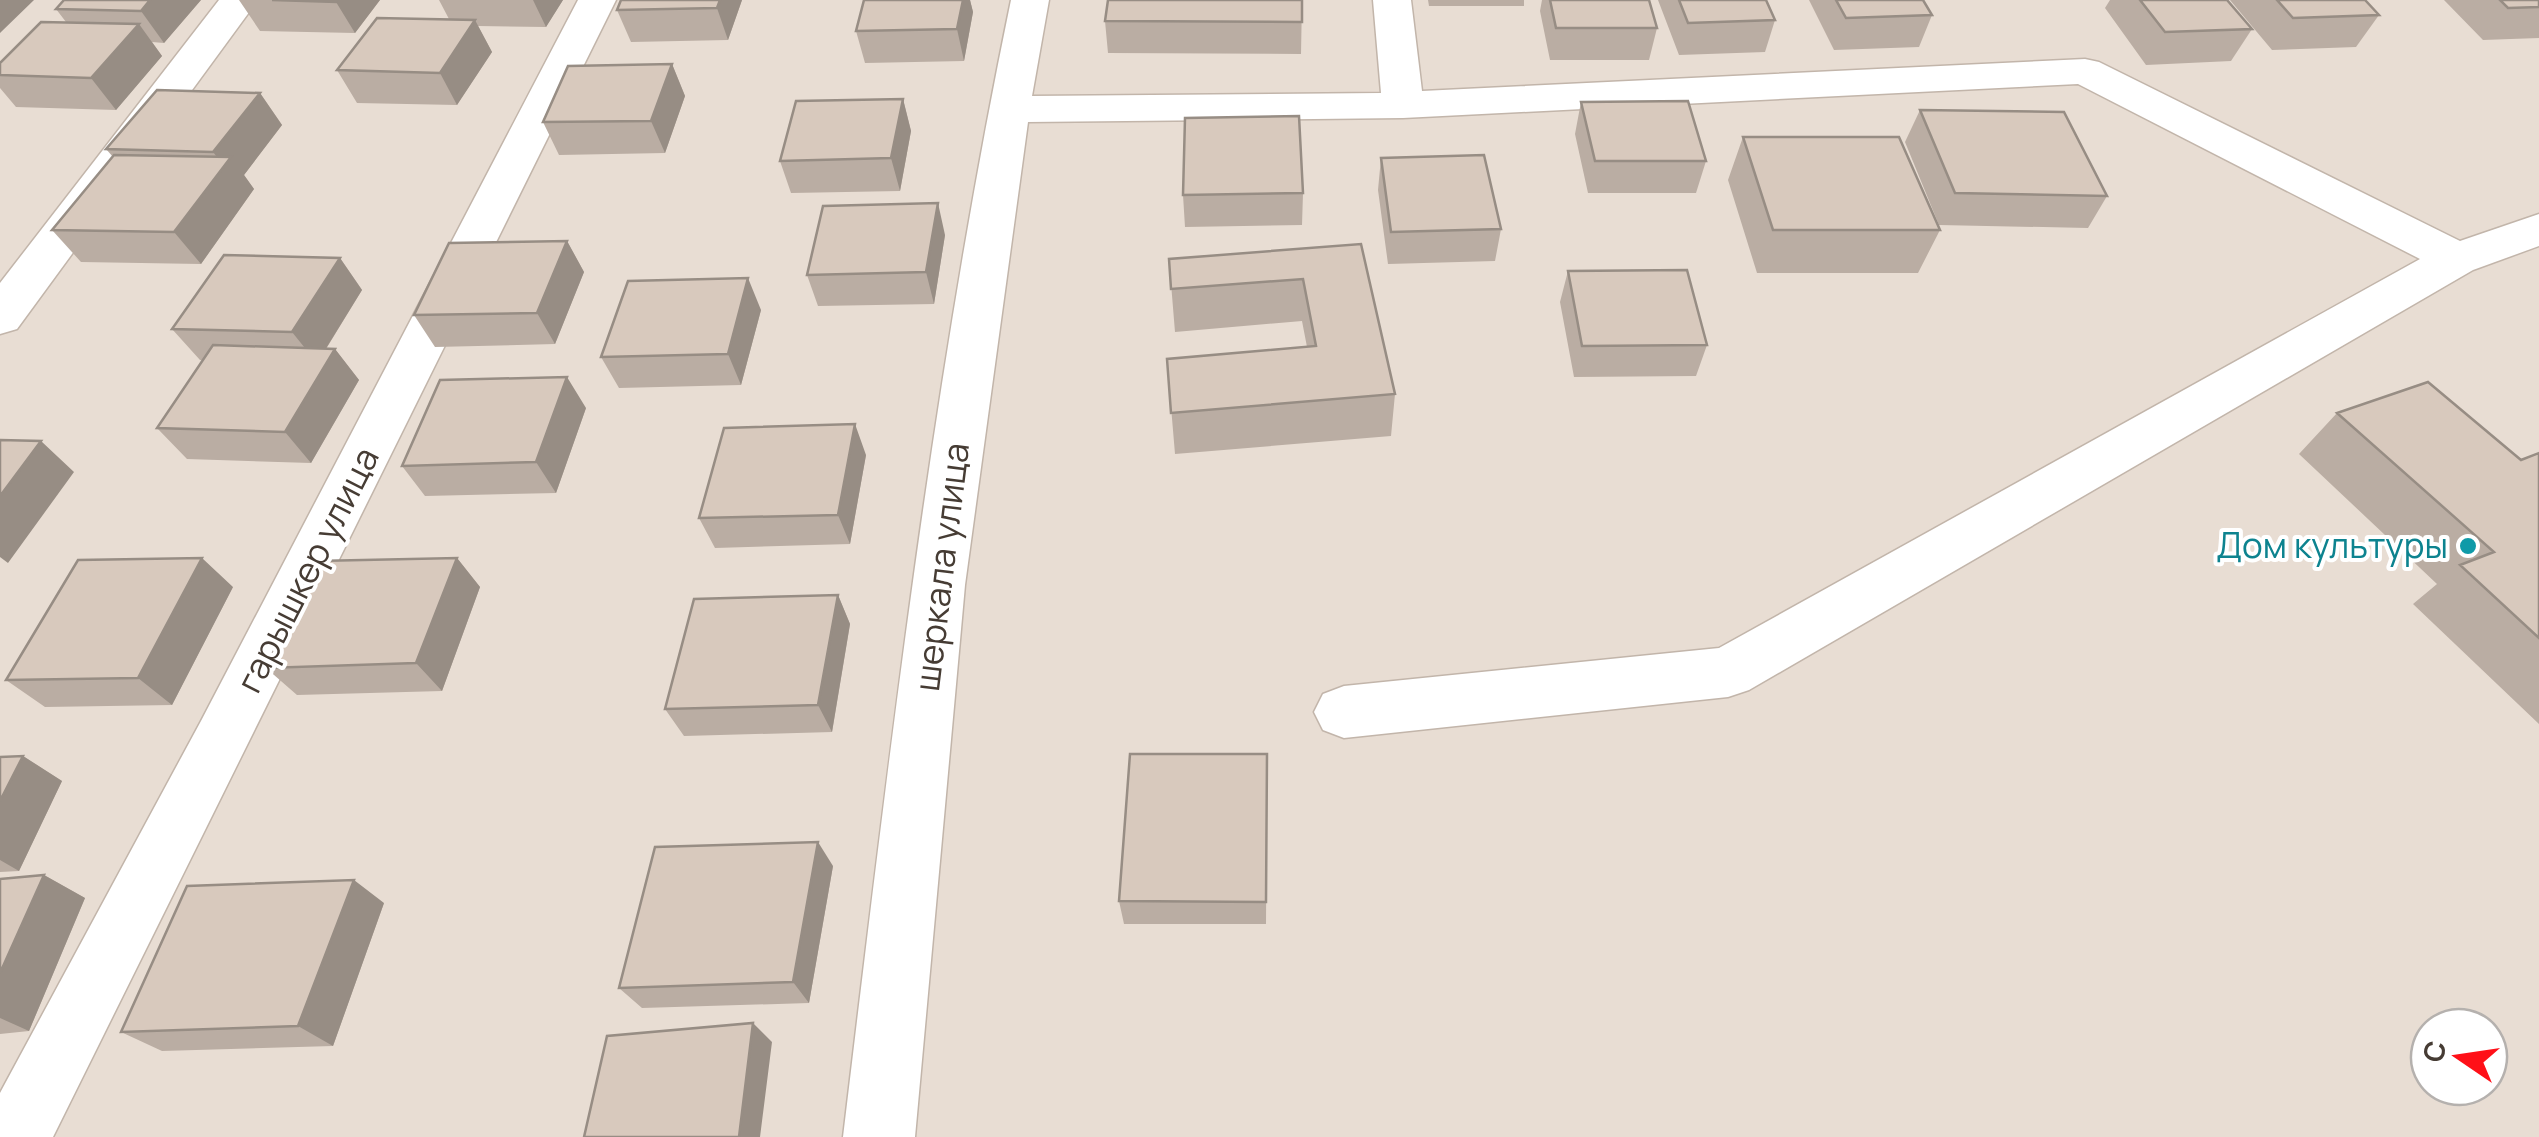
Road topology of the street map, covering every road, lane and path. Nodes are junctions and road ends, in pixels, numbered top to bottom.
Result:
1 (239, 0) edge
2 (597, 0) edge
3 (1030, 0) edge
4 (1392, 0) edge
5 (1403, 105) junction
6 (1009, 109) junction
7 (2539, 229) edge
8 (2457, 258) junction
9 (0, 317) edge
10 (1344, 712) dead end
11 (15, 1137) edge
12 (879, 1137) edge

1 - 9 street
2 - 11 street, гарышкер улица
3 - 6 street, шеркала улица
4 - 5 street
5 - 6 street
5 - 8 street
6 - 12 street, шеркала улица
7 - 8 street
8 - 10 street

